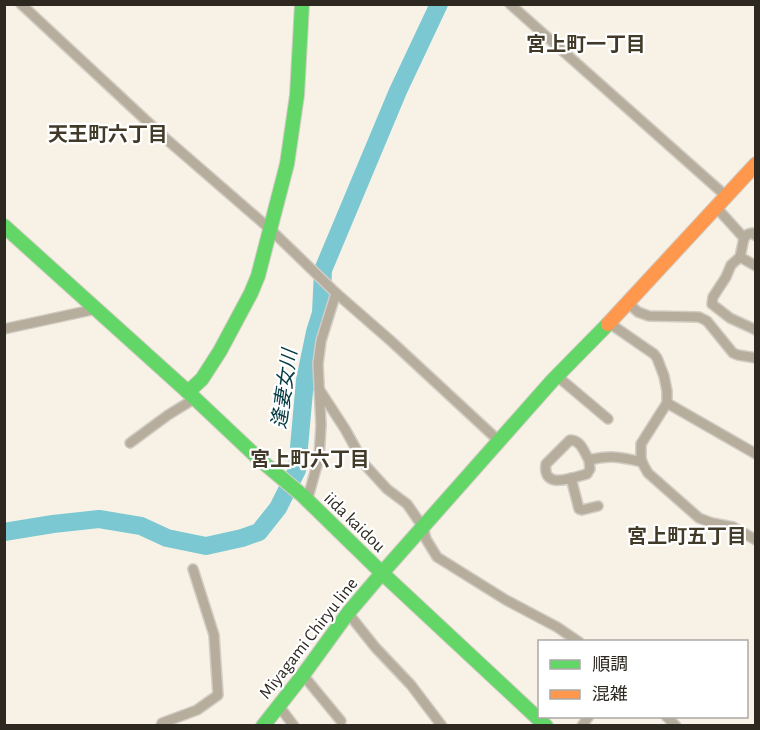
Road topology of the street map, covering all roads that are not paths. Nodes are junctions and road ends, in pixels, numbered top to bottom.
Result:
1 (21, 4) edge
2 (302, 4) edge
3 (510, 4) edge
4 (756, 164) edge
5 (721, 201) junction
6 (4, 226) edge
7 (270, 229) junction
8 (756, 236) edge
9 (744, 238) junction
10 (740, 257) junction
11 (756, 266) edge
12 (335, 291) junction
13 (628, 303) junction
14 (96, 309) junction
15 (609, 323) junction
16 (4, 329) edge
17 (756, 330) edge
18 (756, 358) edge
19 (558, 376) junction
20 (319, 389) junction
21 (191, 395) junction
22 (667, 403) junction
23 (608, 419) dead end
24 (499, 441) junction
25 (130, 442) dead end
26 (756, 454) edge
27 (589, 460) junction
28 (642, 462) junction
29 (571, 478) junction
30 (305, 498) junction
31 (598, 506) dead end
32 (423, 527) junction
33 (756, 540) edge
34 (194, 569) dead end
35 (382, 573) junction
36 (348, 613) junction
37 (576, 640) edge
38 (303, 675) junction
39 (279, 706) junction
40 (341, 721) dead end
41 (161, 726) edge
42 (263, 726) edge
43 (294, 726) edge
44 (442, 726) edge
45 (546, 726) edge

1 - 7 street
2 - 7 street
3 - 5 street
4 - 5 street, Miyagami Chiryu line
5 - 9 street
5 - 13 street, Miyagami Chiryu line
6 - 14 street, iida kaidou
7 - 12 street
7 - 21 street
8 - 9 street
9 - 10 street
10 - 11 street
10 - 17 street
12 - 20 street
12 - 24 street
13 - 15 street, Miyagami Chiryu line
13 - 18 street
14 - 16 street
14 - 21 street, iida kaidou
15 - 19 street, Miyagami Chiryu line
15 - 22 street
19 - 23 street
19 - 24 street, Miyagami Chiryu line
20 - 30 street
20 - 32 street
21 - 25 street
21 - 30 street, iida kaidou
22 - 26 street
22 - 28 street
24 - 32 street, Miyagami Chiryu line
27 - 28 street
27 - 29 street
27 - 29 street
28 - 33 street
29 - 31 street
30 - 35 street, iida kaidou
32 - 35 street, Miyagami Chiryu line
32 - 37 street
34 - 41 street
35 - 36 street, Miyagami Chiryu line
35 - 45 street, iida kaidou
36 - 38 street, Miyagami Chiryu line
36 - 44 street
38 - 39 street, Miyagami Chiryu line
38 - 40 street
39 - 42 street, Miyagami Chiryu line
39 - 43 street

